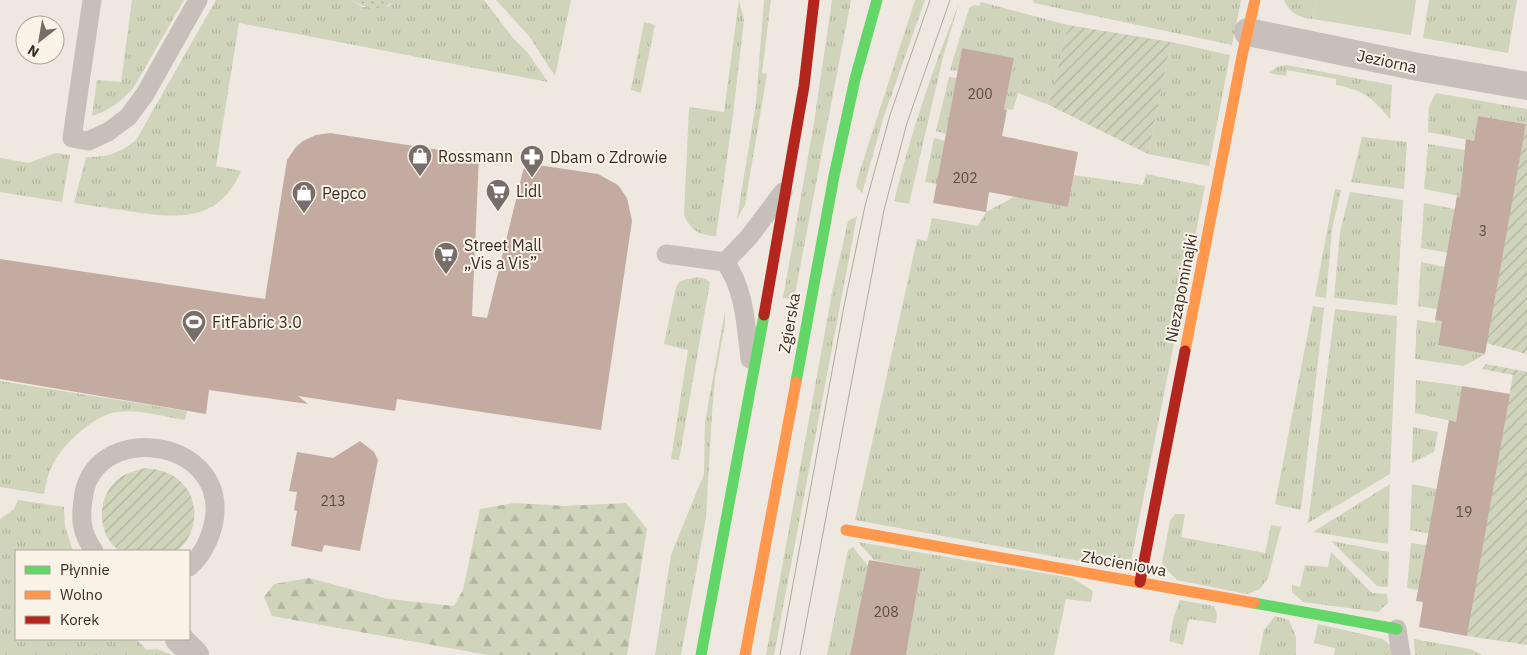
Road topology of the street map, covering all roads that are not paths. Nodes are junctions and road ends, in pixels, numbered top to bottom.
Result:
1 (92, 0) edge
2 (198, 0) edge
3 (814, 0) edge
4 (877, 0) edge
5 (1255, 0) edge
6 (1248, 32) junction
7 (1527, 86) edge
8 (786, 187) junction
9 (666, 254) dead end
10 (725, 262) junction
11 (752, 381) junction
12 (846, 530) dead end
13 (93, 550) edge
14 (190, 566) edge
15 (1140, 582) junction
16 (1397, 629) joint
17 (180, 640) edge
18 (195, 655) edge
19 (701, 655) edge
20 (745, 655) edge
21 (1401, 655) edge

1 - 2 lane
3 - 8 main road, Zgierska
4 - 20 main road, Zgierska
5 - 6 main road, Niezapominajki
6 - 7 street, Jeziorna
6 - 15 main road, Niezapominajki
8 - 10 lane
8 - 11 main road, Zgierska
9 - 10 lane
10 - 11 lane
11 - 19 main road, Zgierska
12 - 15 main road, Złocieniowa
13 - 14 lane
15 - 16 main road, Złocieniowa
16 - 21 lane
17 - 18 street

